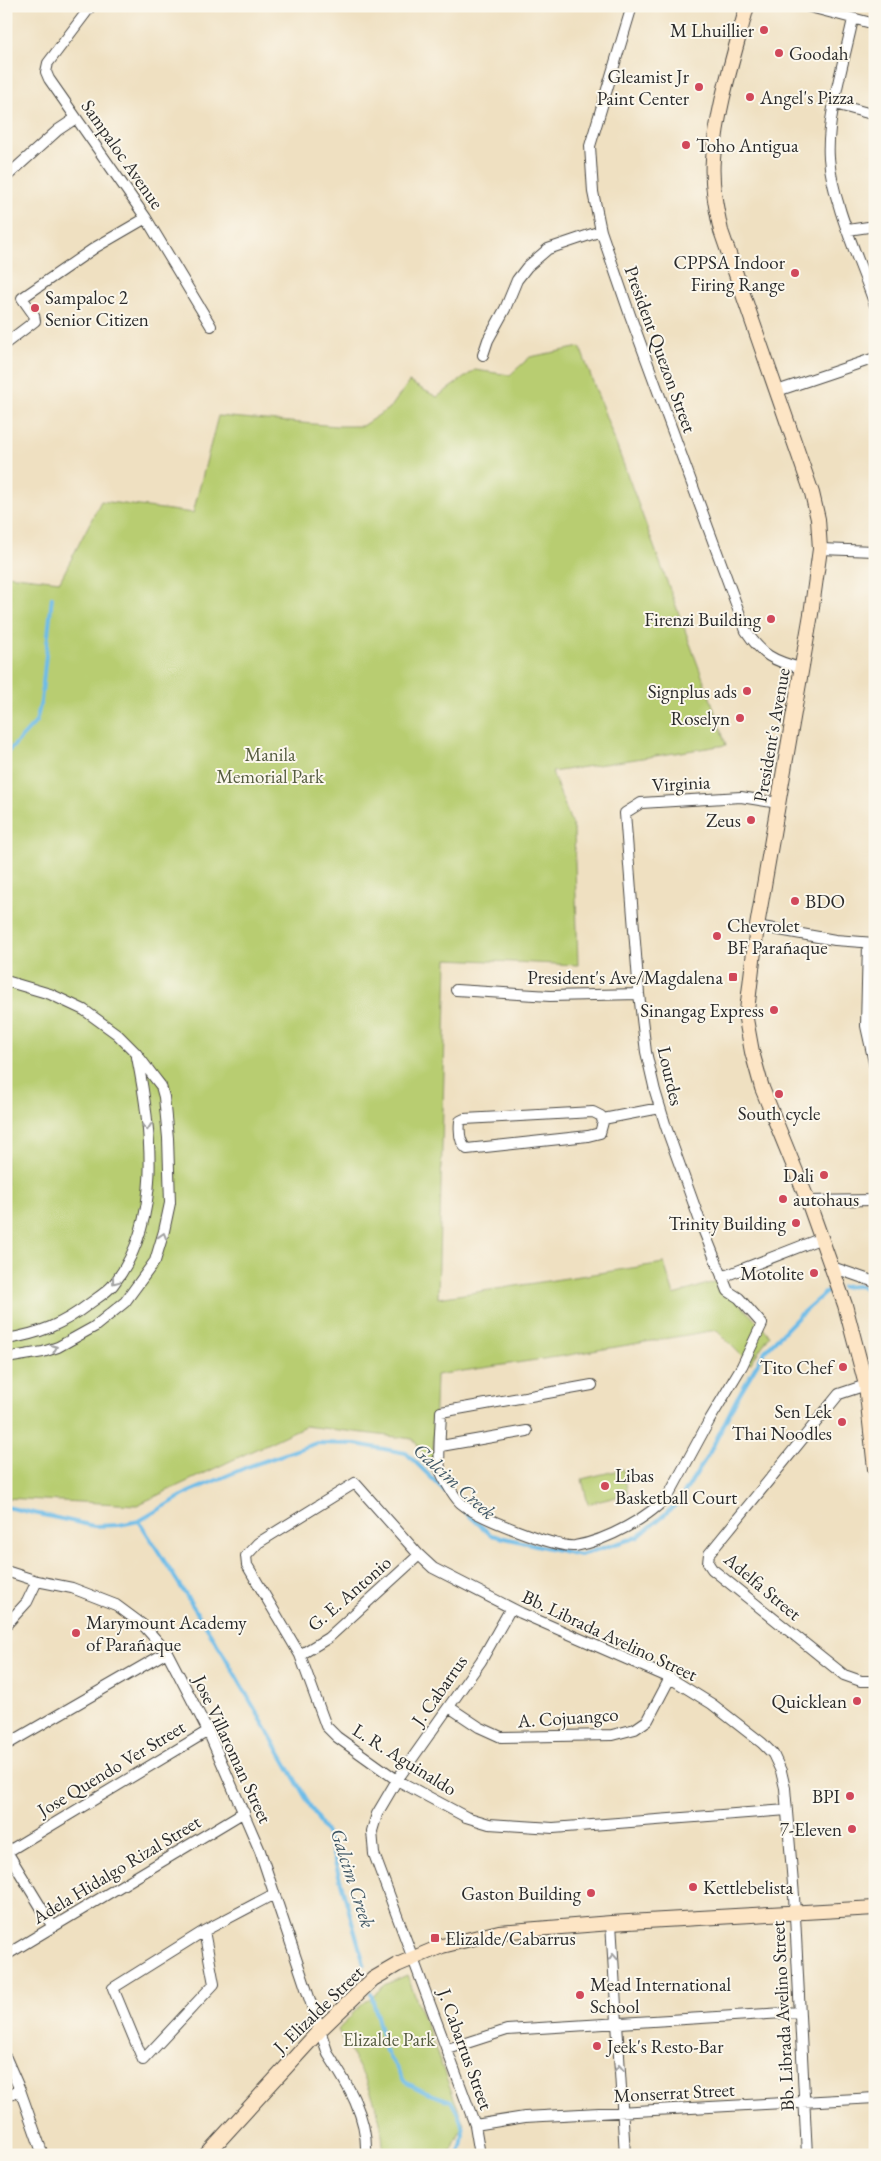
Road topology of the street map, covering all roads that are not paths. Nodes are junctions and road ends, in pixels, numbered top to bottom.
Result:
1 (91, 6) edge
2 (632, 6) edge
3 (747, 6) edge
4 (806, 6) edge
5 (853, 19) junction
6 (875, 24) edge
7 (835, 104) junction
8 (875, 115) edge
9 (76, 118) junction
10 (6, 177) edge
11 (146, 218) junction
12 (875, 226) edge
13 (848, 230) junction
14 (601, 231) junction
15 (875, 305) edge
16 (211, 326) dead end
17 (6, 344) edge
18 (483, 355) dead end
19 (875, 358) edge
20 (777, 391) junction
21 (820, 549) junction
22 (875, 551) edge
23 (801, 668) junction
24 (778, 803) junction
25 (625, 813) joint
26 (757, 926) junction
27 (871, 943) edge
28 (6, 981) edge
29 (456, 990) dead end
30 (639, 994) junction
31 (136, 1053) junction
32 (875, 1067) edge
33 (660, 1108) junction
34 (603, 1119) junction
35 (808, 1200) junction
36 (875, 1200) edge
37 (822, 1238) junction
38 (834, 1274) junction
39 (722, 1277) junction
40 (875, 1282) edge
41 (6, 1338) edge
42 (6, 1358) edge
43 (592, 1385) dead end
44 (866, 1385) junction
45 (527, 1431) dead end
46 (441, 1446) junction
47 (875, 1469) edge
48 (354, 1483) joint
49 (418, 1555) junction
50 (6, 1571) edge
51 (37, 1581) junction
52 (511, 1608) junction
53 (6, 1624) edge
54 (168, 1652) junction
55 (300, 1654) junction
56 (670, 1678) junction
57 (875, 1681) edge
58 (449, 1707) junction
59 (208, 1731) junction
60 (6, 1745) edge
61 (397, 1780) junction
62 (787, 1810) junction
63 (244, 1812) junction
64 (7, 1851) edge
65 (274, 1894) junction
66 (875, 1908) edge
67 (793, 1913) junction
68 (611, 1923) junction
69 (53, 1927) junction
70 (204, 1931) junction
71 (6, 1955) edge
72 (414, 1957) junction
73 (799, 2012) junction
74 (617, 2023) junction
75 (320, 2030) junction
76 (448, 2050) junction
77 (6, 2058) edge
78 (20, 2090) junction
79 (6, 2096) edge
80 (875, 2098) edge
81 (804, 2102) junction
82 (621, 2112) junction
83 (475, 2124) junction
84 (43, 2155) edge
85 (206, 2155) edge
86 (366, 2155) edge
87 (480, 2155) edge
88 (625, 2155) edge
89 (807, 2155) edge

1 - 9 street, Sampaloc Avenue
2 - 14 street, President Quezon Street
3 - 20 street, President's Avenue
4 - 5 street
5 - 6 street
5 - 7 street
7 - 8 street
7 - 13 street
9 - 10 street
9 - 11 street, Sampaloc Avenue
11 - 16 street, Sampaloc Avenue
11 - 17 street
12 - 13 street
13 - 15 street
14 - 18 street
14 - 23 street, President Quezon Street
19 - 20 street
20 - 21 street, President's Avenue
21 - 22 street
21 - 23 street, President's Avenue
23 - 24 street, President's Avenue
24 - 25 street, Virginia
24 - 26 street, President's Avenue
25 - 30 street, Lourdes
26 - 27 street
26 - 35 street, President's Avenue
27 - 32 street
28 - 31 street
29 - 30 street
30 - 33 street, Lourdes
31 -> 41 street
42 -> 31 street
33 - 34 street
33 - 39 street, Lourdes
34 - 34 street
35 - 36 street
35 - 37 street, President's Avenue
37 - 38 street, President's Avenue
37 - 39 street
38 - 40 street
38 - 44 street, President's Avenue
39 - 46 street, Lourdes
43 - 46 street
44 - 47 street, President's Avenue
44 - 57 street, Adelfa Street
45 - 46 street
48 - 49 street, Bb. Librada Avelino Street
48 - 55 street, L. R. Aguinaldo
49 - 52 street, Bb. Librada Avelino Street
49 - 55 street, G. E. Antonio
50 - 51 street, Jose Villaroman Street
51 - 53 street
51 - 54 street, Jose Villaroman Street
52 - 56 street, Bb. Librada Avelino Street
52 - 58 street, J. Cabarrus
54 - 59 street, Jose Villaroman Street
54 - 60 street
55 - 61 street, L. R. Aguinaldo
56 - 58 street, A. Cojuangco
56 - 62 street, Bb. Librada Avelino Street
58 - 61 street, J. Cabarrus
59 - 63 street, Jose Villaroman Street
59 - 64 street, Jose Quendo Ver Street
61 - 62 street, L. R. Aguinaldo
61 - 72 street, J. Cabarrus
62 - 67 street, Bb. Librada Avelino Street
63 - 65 street, Jose Villaroman Street
63 - 69 street, Adela Hidalgo Rizal Street
64 - 69 street
65 - 70 street
65 - 75 street, Jose Villaroman Street
66 - 67 street, J. Elizalde Street
67 - 68 street, J. Elizalde Street
67 - 73 street, Bb. Librada Avelino Street
68 - 72 street, J. Elizalde Street
74 -> 68 street
69 - 71 street, Adela Hidalgo Rizal Street
70 - 70 street
72 - 75 street, J. Elizalde Street
72 - 76 street, J. Cabarrus Street
73 - 74 street
73 - 81 street, Bb. Librada Avelino Street
74 - 76 street
82 -> 74 street
75 - 85 street, J. Elizalde Street
75 - 86 street, Jose Villaroman Street
76 - 83 street, J. Cabarrus Street
77 - 78 street
78 - 79 street
78 - 84 street
80 - 81 street, Monserrat Street
81 - 82 street, Monserrat Street
81 - 89 street, Bb. Librada Avelino Street
82 - 83 street, Monserrat Street
82 - 88 street
83 - 87 street, J. Cabarrus Street

